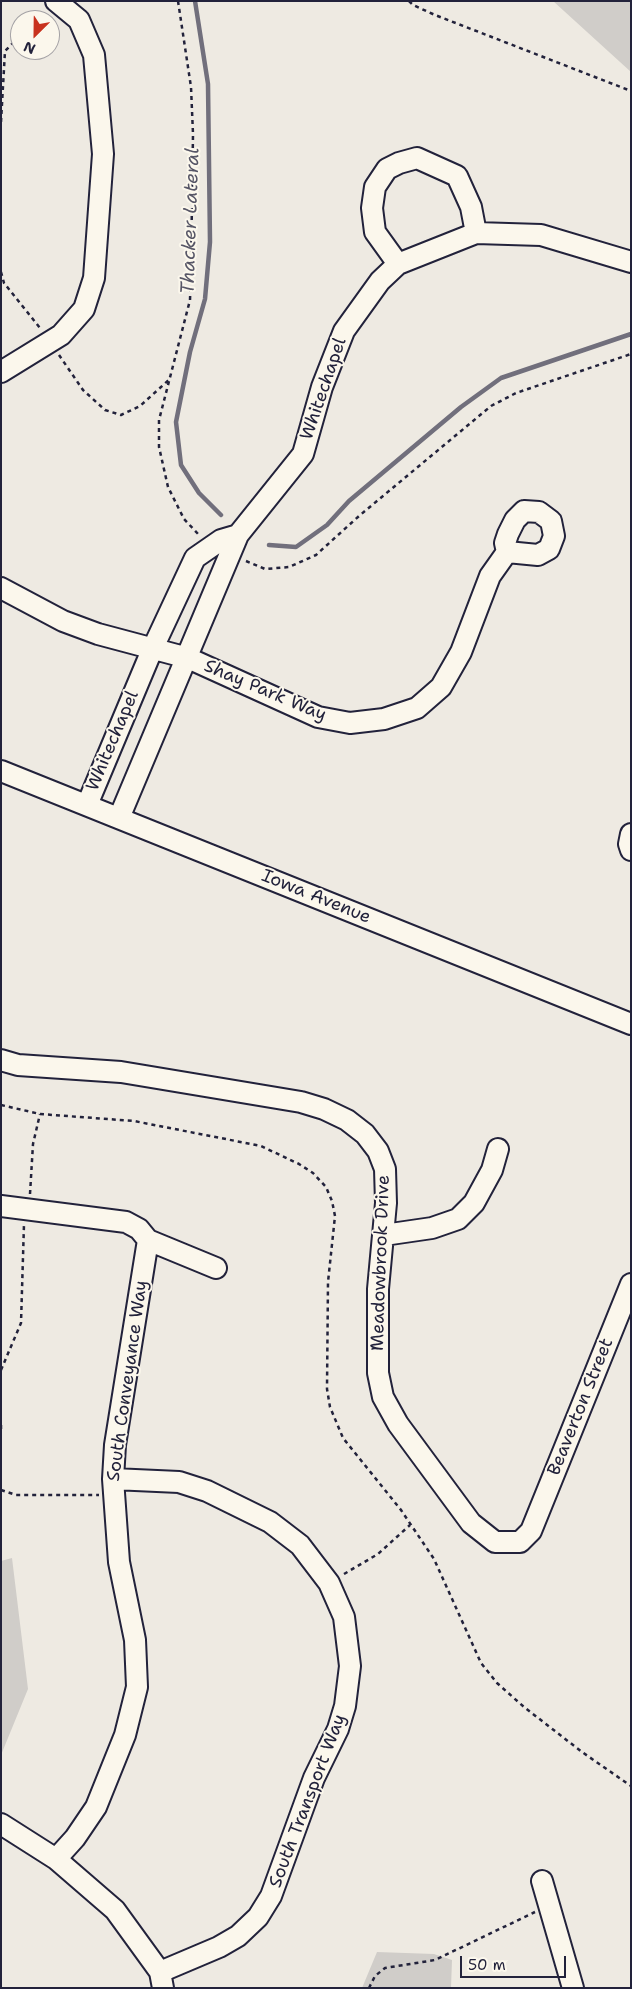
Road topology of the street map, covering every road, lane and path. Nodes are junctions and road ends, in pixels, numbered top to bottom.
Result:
1 (56, 1) edge
2 (178, 1) edge
3 (409, 1) edge
4 (10, 46) edge
5 (631, 91) edge
6 (1, 122) edge
7 (476, 233) junction
8 (631, 262) edge
9 (398, 264) junction
10 (1, 272) edge
11 (50, 342) junction
12 (631, 354) edge
13 (1, 372) edge
14 (172, 377) junction
15 (222, 550) junction
16 (507, 552) dead end
17 (1, 588) edge
18 (152, 650) junction
19 (188, 658) junction
20 (1, 771) edge
21 (86, 805) junction
22 (119, 818) junction
23 (631, 834) edge
24 (631, 850) edge
25 (631, 1024) edge
26 (1, 1060) edge
27 (1, 1105) edge
28 (40, 1114) junction
29 (498, 1149) dead end
30 (1, 1206) edge
31 (26, 1209) junction
32 (384, 1235) junction
33 (148, 1240) junction
34 (216, 1268) dead end
35 (631, 1284) edge
36 (1, 1370) edge
37 (1, 1425) edge
38 (1, 1431) edge
39 (113, 1487) junction
40 (1, 1490) edge
41 (410, 1524) junction
42 (531, 1531) joint
43 (329, 1583) junction
44 (631, 1786) edge
45 (1, 1824) edge
46 (56, 1859) junction
47 (542, 1881) dead end
48 (549, 1903) junction
49 (162, 1980) edge
50 (369, 1988) edge
51 (574, 1988) edge

1 - 11 street
2 - 14 path
3 - 5 path
4 - 6 path
7 - 8 street
7 - 9 street, Whitechapel
7 - 9 street
9 - 15 street, Whitechapel
10 - 11 path
11 - 13 street
11 - 14 path
12 - 15 path
14 - 15 path
15 - 18 street, Whitechapel
15 - 19 street, Whitechapel
16 - 19 street, Shay Park Way
17 - 18 street, Shay Park Way
18 - 19 street, Shay Park Way
18 - 21 street, Whitechapel
19 - 22 street, Whitechapel
20 - 21 street, Iowa Avenue
21 - 22 street, Iowa Avenue
22 - 25 street, Iowa Avenue
23 - 24 street
26 - 32 street, Meadowbrook Drive
27 - 28 path
28 - 31 path
28 - 41 path
29 - 32 street
30 - 31 street
31 - 33 street
31 - 36 path
32 - 42 street, Meadowbrook Drive
33 - 34 street
33 - 39 street, South Conveyance Way
35 - 42 street, Beaverton Street
37 - 38 path
39 - 40 path
39 - 43 street, South Transport Way
39 - 46 street, South Conveyance Way
41 - 43 path
41 - 44 path
43 - 49 street, South Transport Way
45 - 46 street
46 - 49 street
47 - 48 street
48 - 50 path
48 - 51 street

